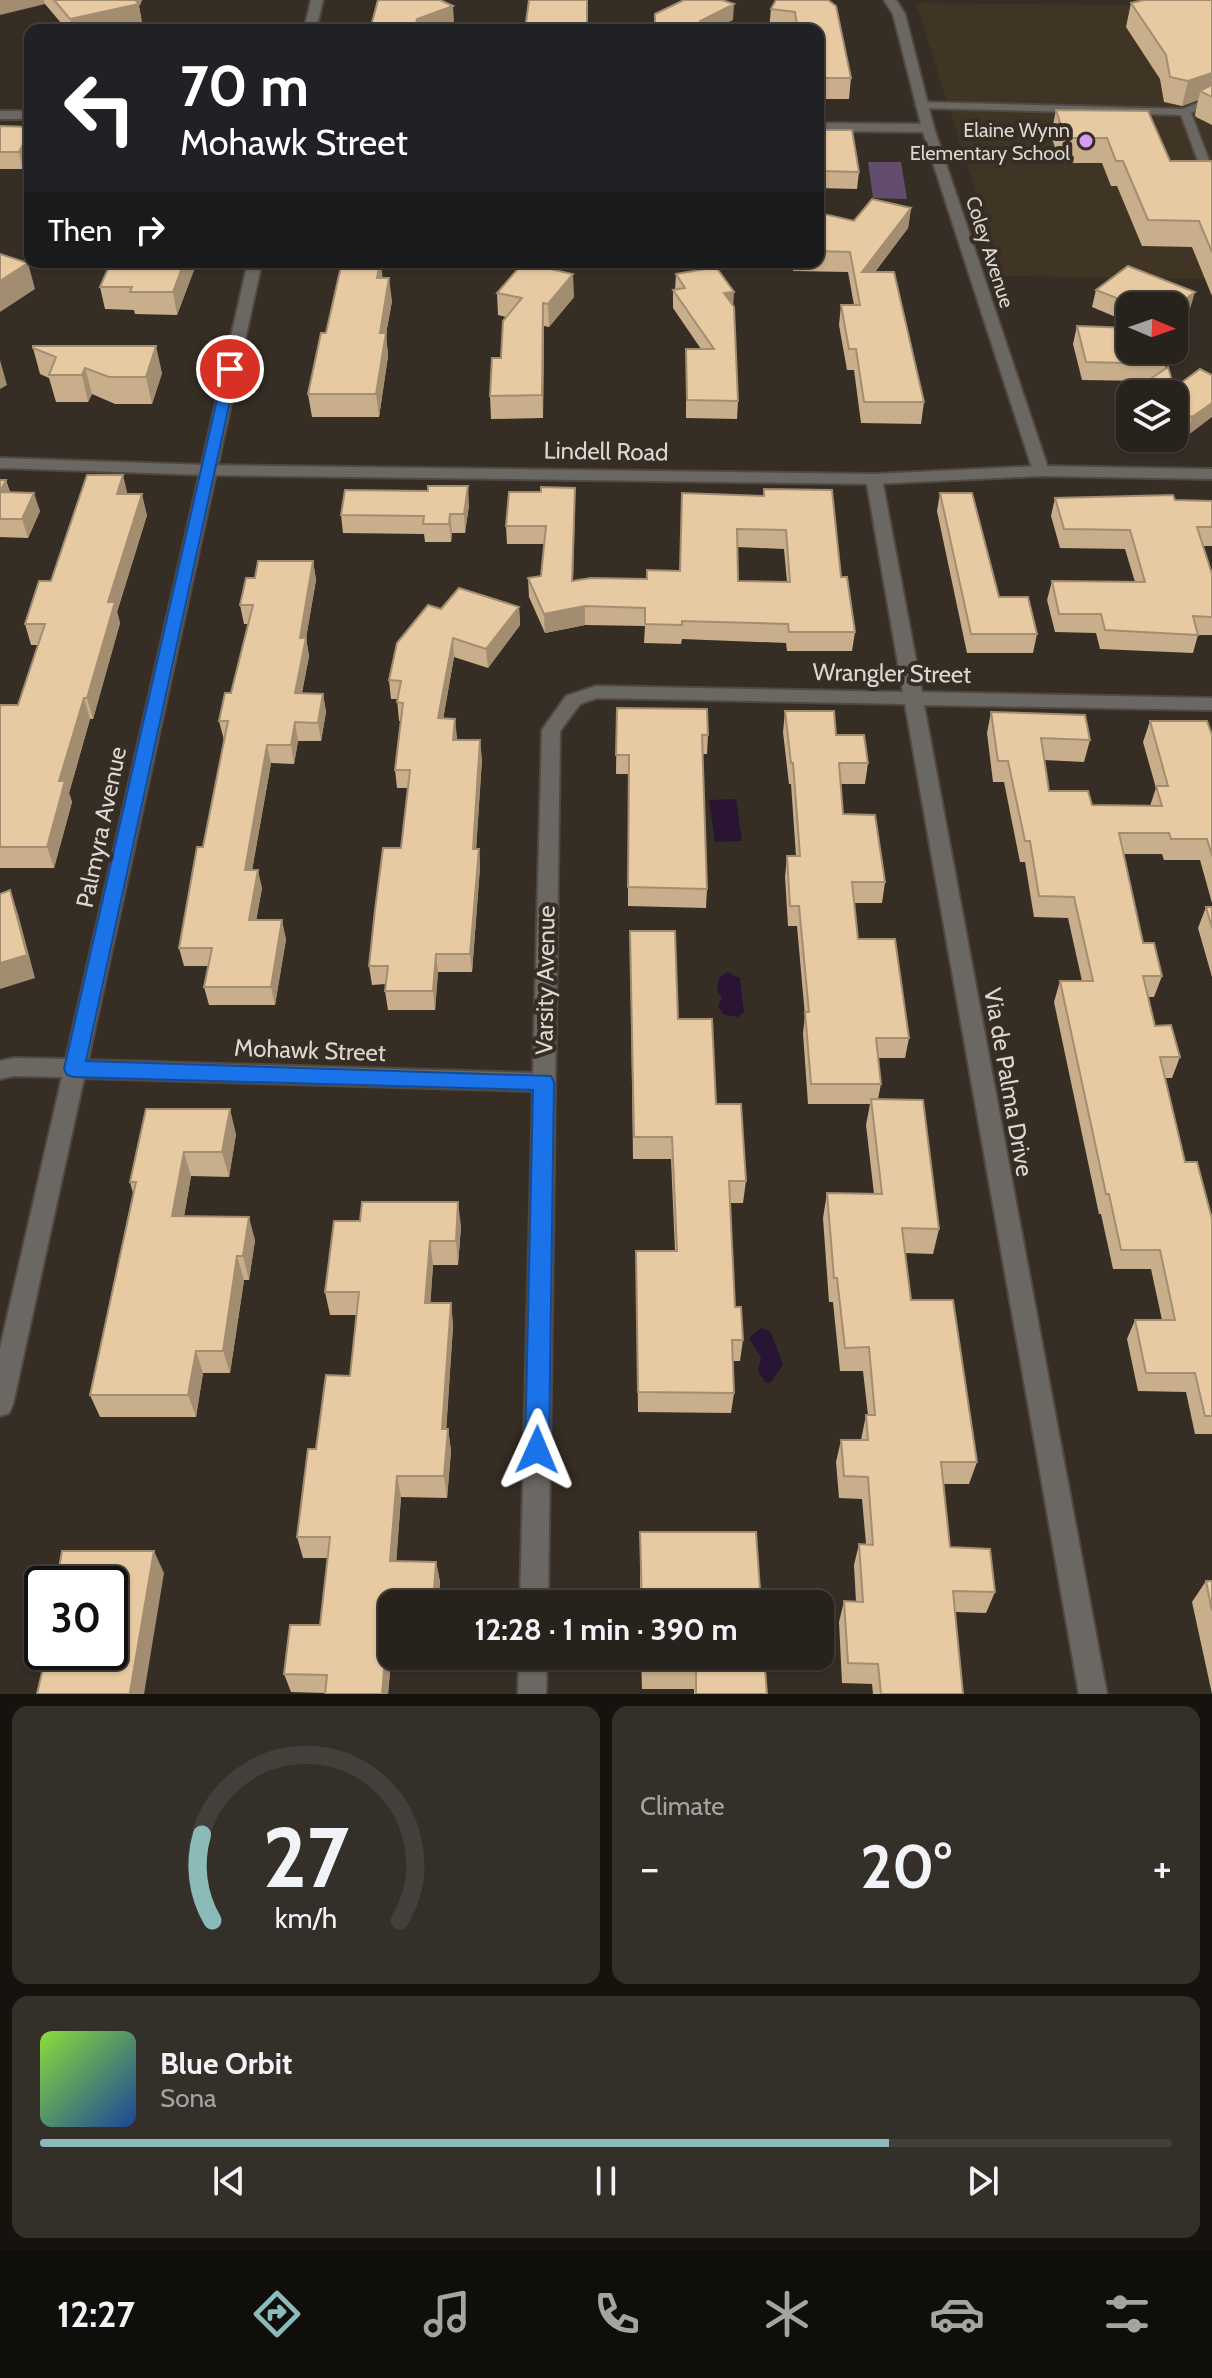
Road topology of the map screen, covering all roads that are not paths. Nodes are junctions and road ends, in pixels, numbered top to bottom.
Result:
1 (317, 0) edge
2 (890, 0) edge
3 (311, 24) edge
4 (1212, 100) edge
5 (921, 105) junction
6 (1185, 112) junction
7 (0, 115) edge
8 (24, 115) edge
9 (824, 127) edge
10 (928, 128) junction
11 (1212, 183) edge
12 (254, 268) edge
13 (0, 463) edge
14 (207, 470) junction
15 (1041, 471) junction
16 (1212, 474) edge
17 (874, 479) junction
18 (913, 697) junction
19 (573, 700) joint
20 (1212, 704) edge
21 (74, 1069) junction
22 (0, 1070) edge
23 (543, 1082) junction
24 (0, 1404) edge
25 (534, 1590) edge
26 (533, 1670) edge
27 (532, 1694) edge
28 (1093, 1694) edge

1 - 3 street
2 - 5 street, Coley Avenue
4 - 6 lane
5 - 6 lane
5 - 10 street, Coley Avenue
6 - 11 lane
7 - 8 street
9 - 10 street
10 - 15 street, Coley Avenue
12 - 14 street, Palmyra Avenue
13 - 14 street, Lindell Road
14 - 17 street, Lindell Road
14 - 21 street, Palmyra Avenue
15 - 16 street, Lindell Road
15 - 17 street, Lindell Road
17 - 18 street, Via de Palma Drive
18 - 19 street, Wrangler Street
18 - 20 street, Wrangler Street
18 - 28 street, Via de Palma Drive
19 - 23 street, Varsity Avenue
21 - 22 street, Mohawk Street
21 - 23 street, Mohawk Street
21 - 24 street, Palmyra Avenue
23 - 25 street, Varsity Avenue
26 - 27 street

